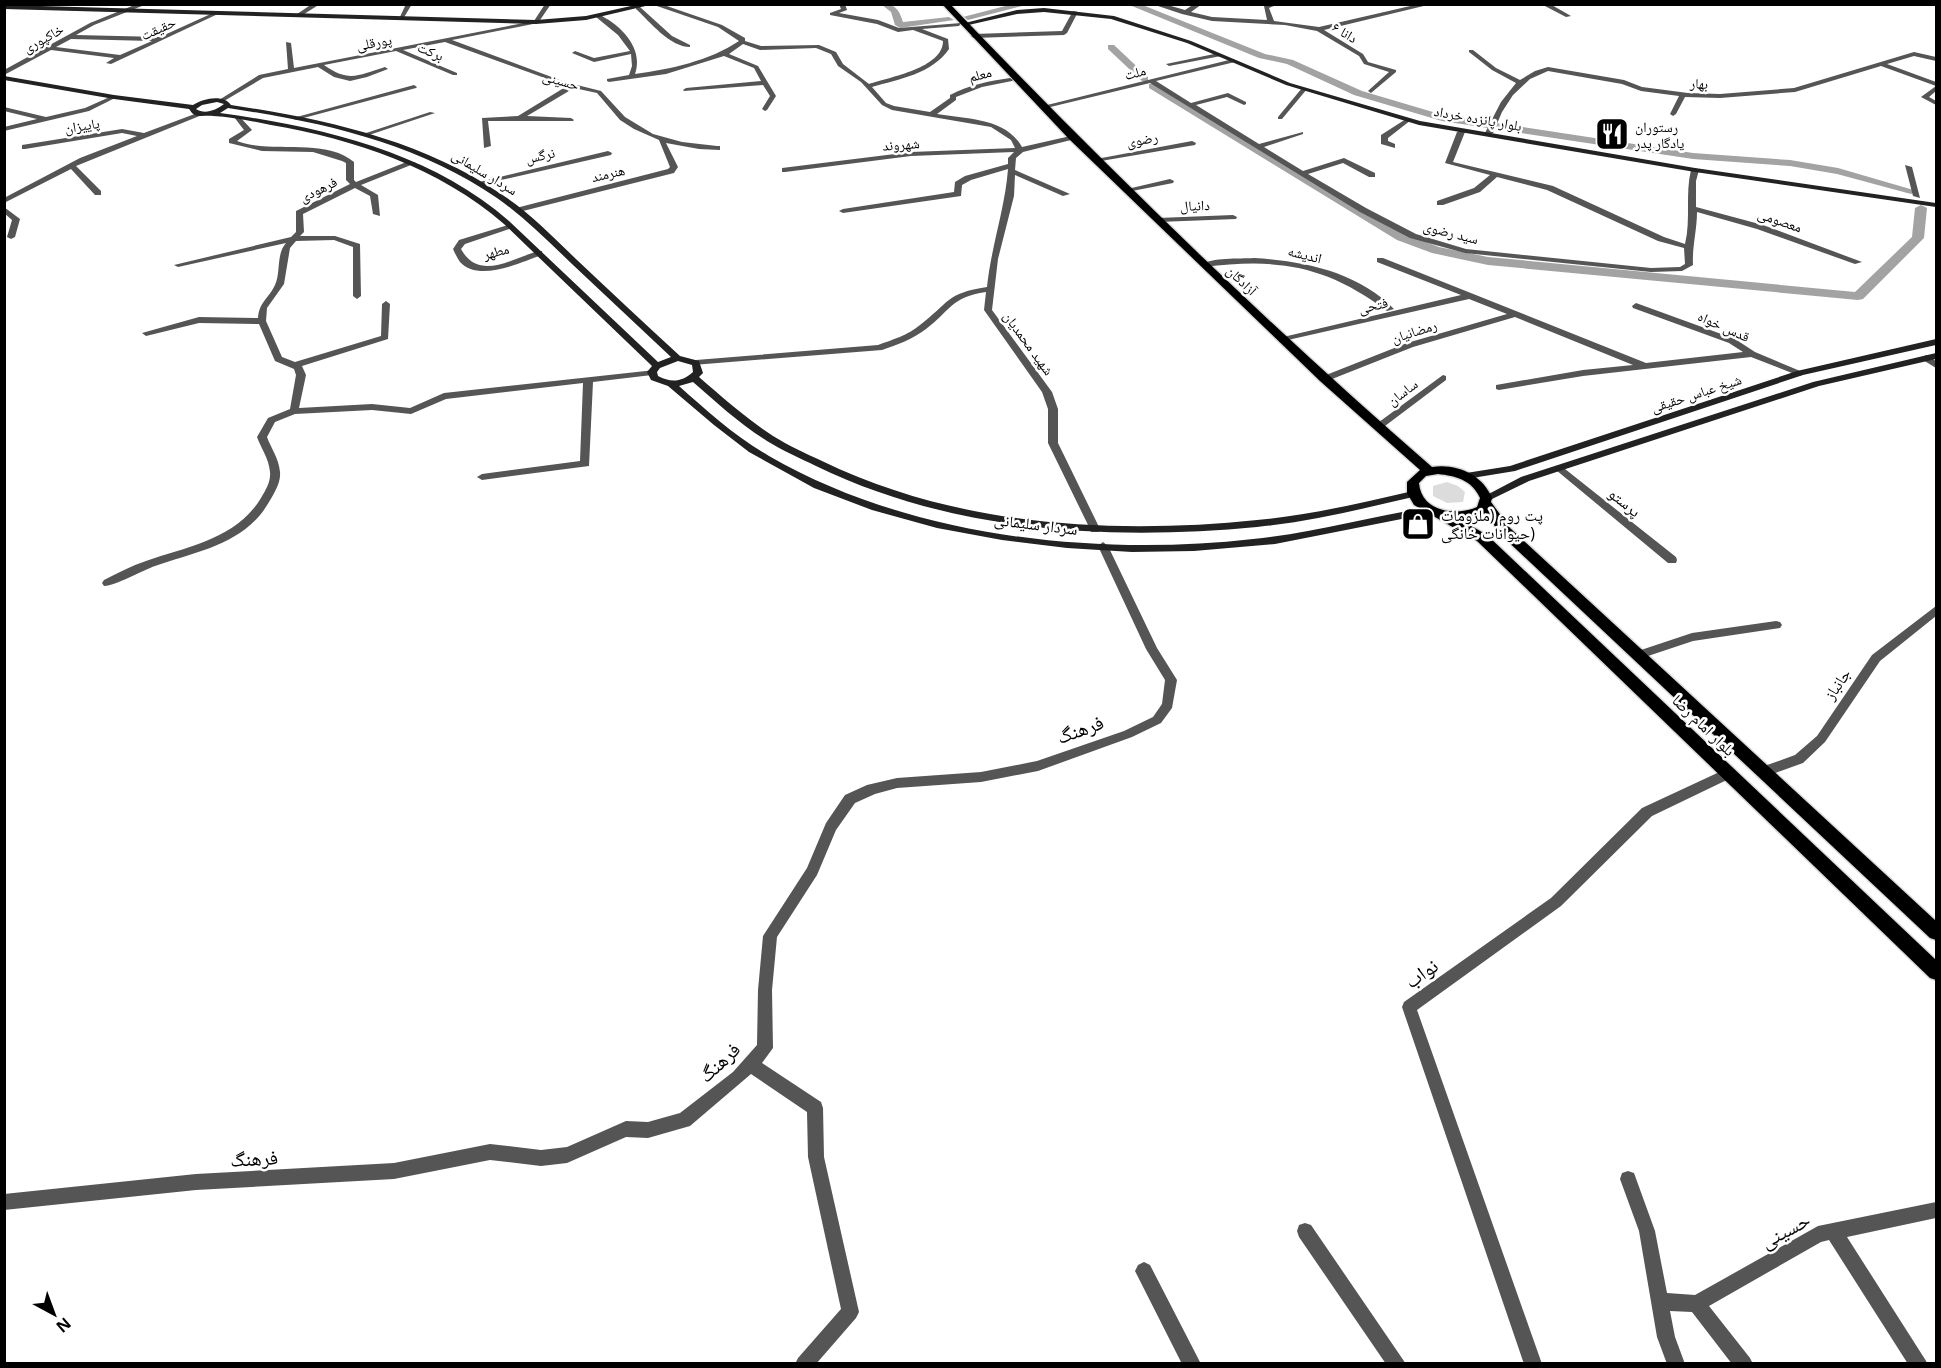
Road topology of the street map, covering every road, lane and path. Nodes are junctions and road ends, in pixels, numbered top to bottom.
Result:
1 (144, 4) edge
2 (317, 4) edge
3 (409, 4) edge
4 (548, 4) edge
5 (652, 4) edge
6 (842, 4) edge
7 (939, 4) edge
8 (945, 4) edge
9 (1030, 4) edge
10 (1155, 4) edge
11 (1199, 4) edge
12 (1276, 4) edge
13 (1429, 4) edge
14 (1544, 4) edge
15 (33, 6) edge
16 (63, 6) edge
17 (4, 7) edge
18 (638, 8) junction
19 (127, 11) junction
20 (1075, 12) junction
21 (217, 13) junction
22 (1184, 13) junction
23 (299, 15) junction
24 (598, 16) junction
25 (1568, 16) dead end
26 (401, 18) junction
27 (536, 22) junction
28 (1271, 22) junction
29 (961, 24) junction
30 (524, 25) junction
31 (911, 28) junction
32 (1319, 29) junction
33 (518, 31) dead end
34 (974, 36) junction
35 (70, 37) junction
36 (163, 39) junction
37 (447, 40) junction
38 (742, 42) junction
39 (288, 43) dead end
40 (688, 46) dead end
41 (52, 48) junction
42 (397, 50) junction
43 (1471, 51) dead end
44 (633, 52) junction
45 (575, 53) dead end
46 (724, 54) junction
47 (1219, 55) junction
48 (121, 57) junction
49 (1936, 58) edge
50 (1236, 60) junction
51 (109, 63) dead end
52 (318, 64) junction
53 (1169, 64) dead end
54 (1884, 65) junction
55 (291, 69) junction
56 (385, 69) dead end
57 (4, 73) edge
58 (455, 74) dead end
59 (632, 75) junction
60 (4, 78) edge
61 (609, 80) dead end
62 (1010, 80) junction
63 (1151, 81) junction
64 (766, 83) junction
65 (1521, 83) junction
66 (574, 85) junction
67 (868, 86) junction
68 (1936, 86) edge
69 (414, 87) dead end
70 (1304, 89) junction
71 (686, 90) dead end
72 (1371, 91) dead end
73 (1683, 95) junction
74 (114, 97) junction
75 (224, 103) junction
76 (1244, 103) dead end
77 (1936, 103) edge
78 (1190, 105) junction
79 (1041, 106) junction
80 (193, 107) junction
81 (4, 109) edge
82 (765, 109) dead end
83 (209, 113) junction
84 (200, 114) junction
85 (432, 114) dead end
86 (932, 114) junction
87 (1673, 114) dead end
88 (237, 117) junction
89 (296, 118) junction
90 (519, 118) junction
91 (1280, 118) dead end
92 (46, 119) junction
93 (571, 120) dead end
94 (1408, 120) junction
95 (4, 129) edge
96 (1461, 132) junction
97 (1490, 133) junction
98 (1301, 134) dead end
99 (143, 135) junction
100 (364, 135) junction
101 (1072, 137) junction
102 (662, 141) junction
103 (1192, 143) dead end
104 (487, 146) dead end
105 (1259, 146) junction
106 (1392, 146) dead end
107 (25, 147) dead end
108 (717, 148) dead end
109 (1020, 150) junction
110 (608, 153) dead end
111 (1095, 160) junction
112 (412, 163) junction
113 (72, 166) junction
114 (1908, 167) dead end
115 (1011, 169) junction
116 (785, 170) dead end
117 (1695, 170) junction
118 (1302, 173) junction
119 (1496, 174) junction
120 (1372, 175) dead end
121 (1170, 182) dead end
122 (479, 183) junction
123 (355, 185) junction
124 (1837, 188) junction
125 (1127, 190) junction
126 (98, 193) dead end
127 (1066, 194) dead end
128 (1917, 196) junction
129 (1936, 199) edge
130 (4, 201) edge
131 (1440, 203) dead end
132 (1936, 204) edge
133 (1692, 208) junction
134 (4, 209) edge
135 (519, 210) junction
136 (843, 211) dead end
137 (377, 214) dead end
138 (1233, 217) dead end
139 (1158, 220) junction
140 (511, 226) junction
141 (11, 237) dead end
142 (294, 239) junction
143 (1688, 247) junction
144 (539, 253) junction
145 (1380, 260) dead end
146 (1858, 262) dead end
147 (178, 265) dead end
148 (1204, 265) junction
149 (989, 290) junction
150 (357, 296) dead end
151 (1470, 296) junction
152 (386, 304) dead end
153 (1636, 306) dead end
154 (1390, 309) dead end
155 (1515, 314) junction
156 (262, 321) junction
157 (146, 333) dead end
158 (1282, 340) junction
159 (1936, 342) edge
160 (1752, 354) junction
161 (1936, 356) edge
162 (677, 358) junction
163 (1926, 358) junction
164 (696, 363) junction
165 (1936, 365) edge
166 (293, 366) junction
167 (1645, 366) junction
168 (655, 369) junction
169 (1800, 373) junction
170 (694, 378) junction
171 (1443, 378) dead end
172 (588, 379) junction
173 (1324, 380) junction
174 (672, 385) junction
175 (1499, 387) dead end
176 (294, 411) junction
177 (1378, 427) junction
178 (1560, 468) junction
179 (1429, 471) junction
180 (1466, 476) junction
181 (482, 477) dead end
182 (1413, 494) junction
183 (1486, 501) junction
184 (1436, 512) junction
185 (1095, 529) junction
186 (1103, 546) junction
187 (1672, 560) dead end
188 (108, 583) dead end
189 (1936, 610) edge
190 (1776, 625) dead end
191 (1639, 655) junction
192 (1764, 772) junction
193 (1728, 773) junction
194 (1933, 924) edge
195 (1936, 972) edge
196 (750, 1064) junction
197 (1628, 1179) dead end
198 (4, 1202) edge
199 (1936, 1210) edge
200 (1305, 1231) dead end
201 (1833, 1231) junction
202 (1144, 1271) dead end
203 (1659, 1301) junction
204 (1696, 1304) junction
205 (804, 1364) edge
206 (1192, 1364) edge
207 (1396, 1364) edge
208 (1533, 1364) edge
209 (1676, 1364) edge
210 (1744, 1364) edge
211 (1919, 1364) edge

1 - 19 street, خاکپوری
2 - 23 street
3 - 26 street
4 - 27 street
5 - 18 street
5 - 38 street
6 - 31 street
7 - 29 main road, آزادگان
8 - 29 main road, آزادگان
9 - 50 street, بلوار پانزده خرداد
10 - 22 street
11 - 22 street
12 - 28 street
13 - 32 street
14 - 25 street
15 - 16 street
15 - 17 street
16 - 19 street
18 - 24 street
18 - 40 street
19 - 21 street
19 - 35 street, خاکپوری
20 - 29 street, بلوار پانزده خرداد
20 - 34 street
20 - 47 street, بلوار پانزده خرداد
21 - 23 street
21 - 36 street, حقیقت
22 - 28 street
23 - 26 street
24 - 27 street
24 - 44 street
26 - 27 street
27 - 30 street, پورقلی
28 - 32 street
29 - 31 street
29 - 34 main road, آزادگان
29 - 62 main road, آزادگان
30 - 33 street
30 - 37 street, پورقلی
31 - 67 street
32 - 72 street, دانا ۶
34 - 79 main road, آزادگان
35 - 36 street
35 - 41 street, خاکپوری
36 - 48 street, حقیقت
37 - 42 street, پورقلی
37 - 66 street, حسینی
38 - 46 street
38 - 67 street
39 - 55 street
41 - 48 street
41 - 57 street, خاکپوری
42 - 52 street, پورقلی
42 - 58 street, برکت
43 - 65 street
44 - 45 street
44 - 59 street
46 - 59 street
46 - 64 street
47 - 50 street, بلوار پانزده خرداد
47 - 53 street
48 - 51 street, حقیقت
49 - 54 street, بهار
50 - 63 street, ملت
50 - 70 street, بلوار پانزده خرداد
50 - 97 street, بلوار پانزده خرداد
52 - 55 street, پورقلی
52 - 56 street
54 - 68 street
54 - 73 street, بهار
55 - 75 street, پورقلی
59 - 61 street
60 - 74 street
62 - 79 main road, آزادگان
62 - 86 street, معلم
63 - 78 street, سید رضوی
63 - 79 street, ملت
64 - 71 street
64 - 82 street
65 - 73 street, بهار
65 - 97 street, بهار
66 - 90 street
66 - 102 street, حسینی
67 - 86 street
68 - 77 street
69 - 89 street
70 - 91 street
70 - 94 street, بلوار پانزده خرداد
73 - 87 street
74 - 80 street
74 - 92 street
75 - 80 street
75 - 83 street
75 - 89 street, سردار سلیمانی
76 - 78 street
78 - 105 street, سید رضوی
79 - 101 main road, آزادگان
80 - 84 street
81 - 92 street
83 - 84 street
83 - 88 street, سردار سلیمانی
84 - 99 street
85 - 100 street
86 - 109 street
88 - 112 street, سردار سلیمانی
88 - 123 street, فرهودی
89 - 100 street, سردار سلیمانی
90 - 93 street
90 - 104 street
92 - 95 street
94 - 96 street, بلوار پانزده خرداد
94 - 106 street
96 - 117 street, بلوار پانزده خرداد
96 - 119 street
97 - 124 street, بلوار پانزده خرداد
98 - 105 street
99 - 107 street, پاییزان
99 - 113 street
100 - 122 street, سردار سلیمانی
101 - 109 street
101 - 111 main road, آزادگان
102 - 108 street, حسینی
102 - 135 street, هنرمند
103 - 111 street, رضوی
105 - 118 street, سید رضوی
109 - 115 street, شهید محمدیان
109 - 116 street, شهروند
110 - 122 street, نرگس
111 - 125 main road, آزادگان
112 - 123 street
112 - 140 street, سردار سلیمانی
113 - 126 street
113 - 130 street
114 - 128 street
115 - 127 street
115 - 136 street
115 - 149 street, شهید محمدیان
117 - 124 street, بلوار پانزده خرداد
117 - 133 street, سید رضوی
118 - 120 street
118 - 143 street, سید رضوی
119 - 131 street
119 - 143 street
121 - 125 street
122 - 135 street, سردار سلیمانی
123 - 137 street
123 - 142 street, فرهودی
124 - 128 street, بلوار پانزده خرداد
124 - 132 street, بلوار پانزده خرداد
125 - 139 main road, آزادگان
128 - 129 street, بلوار پانزده خرداد
133 - 143 street, سید رضوی
133 - 146 street, معصومی
134 - 141 street
135 - 162 street, سردار سلیمانی
138 - 139 street, دانیال
139 - 148 main road, آزادگان
140 - 144 street, سردار سلیمانی
140 - 144 street, مطهر
142 - 147 street
142 - 150 street
142 - 156 street, فرهودی
144 - 168 street, سردار سلیمانی
145 - 151 street
148 - 154 street, اندیشه
148 - 158 main road, آزادگان
149 - 164 street
149 - 185 street, شهید محمدیان
151 - 155 street
151 - 158 street, فتحی
152 - 166 street
153 - 160 street, قدس خواه
155 - 167 street
155 - 173 street, رمضانیان
156 - 157 street
156 - 166 street
158 - 173 main road, آزادگان
159 - 169 street, شیخ عباس حقیقی
160 - 167 street
160 - 169 street, قدس خواه
161 - 163 street, شیخ عباس حقیقی
162 - 164 street
162 - 168 street
163 - 165 street
163 - 178 street, شیخ عباس حقیقی
164 - 170 street
166 - 176 street
167 - 175 street
168 - 172 street
168 - 174 street, سردار سلیمانی
169 - 180 street, شیخ عباس حقیقی
170 - 174 street
170 - 185 street, سردار سلیمانی
171 - 177 street, ساسان
172 - 176 street
172 - 181 street
173 - 177 main road, آزادگان
174 - 186 street, سردار سلیمانی
176 - 188 street
177 - 179 main road, آزادگان
178 - 183 street, شیخ عباس حقیقی
178 - 187 street, پرستو
179 - 180 main road
179 - 182 main road
180 - 183 main road, بلوار امام رضا
182 - 184 main road, بلوار امام رضا
182 - 185 street, سردار سلیمانی
183 - 184 main road
183 - 191 main road, بلوار امام رضا
184 - 186 street, سردار سلیمانی
184 - 193 main road, بلوار امام رضا
186 - 196 street, فرهنگ
189 - 192 street, جانباز
190 - 191 street
191 - 192 main road, بلوار امام رضا
192 - 194 main road, بلوار امام رضا
193 - 195 main road, بلوار امام رضا
193 - 208 street, نواب
196 - 198 street, فرهنگ
196 - 205 street
197 - 203 street
199 - 201 street, حسینی
200 - 207 street
201 - 204 street, حسینی
201 - 211 street
202 - 206 street
203 - 204 street
203 - 209 street
204 - 210 street

